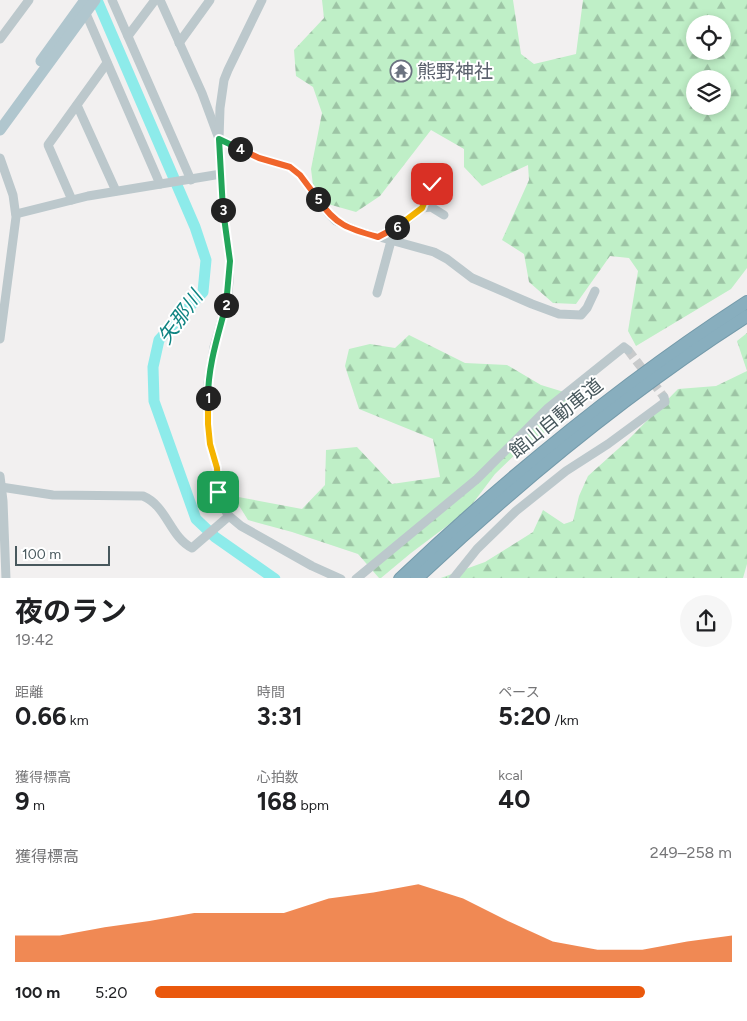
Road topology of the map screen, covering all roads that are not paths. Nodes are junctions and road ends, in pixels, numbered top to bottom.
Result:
1 (29, 0) edge
2 (95, 0) edge
3 (112, 0) edge
4 (155, 0) edge
5 (160, 0) edge
6 (210, 0) edge
7 (262, 0) edge
8 (83, 5) edge
9 (128, 36) junction
10 (0, 39) edge
11 (179, 43) junction
12 (107, 63) junction
13 (78, 105) junction
14 (0, 117) edge
15 (0, 130) edge
16 (219, 139) junction
17 (0, 158) edge
18 (221, 174) junction
19 (189, 180) junction
20 (162, 184) junction
21 (432, 184) dead end
22 (116, 191) junction
23 (72, 200) junction
24 (422, 208) junction
25 (16, 214) junction
26 (444, 215) dead end
27 (378, 237) junction
28 (391, 241) junction
29 (595, 291) dead end
30 (377, 293) dead end
31 (747, 302) edge
32 (747, 316) edge
33 (1, 325) edge
34 (0, 339) edge
35 (628, 350) dead end
36 (664, 398) dead end
37 (0, 476) edge
38 (2, 487) junction
39 (226, 519) junction
40 (6, 578) edge
41 (342, 578) edge
42 (356, 578) edge
43 (400, 578) edge
44 (416, 578) edge
45 (453, 578) edge

1 - 10 street
2 - 8 main road
3 - 9 street
4 - 9 street
5 - 11 street
6 - 11 street
7 - 16 street
8 - 12 street
8 - 14 main road
8 - 15 main road
9 - 19 street
11 - 16 street
12 - 13 street
12 - 20 street
13 - 22 street
13 - 23 street
16 - 18 street
16 - 27 street
17 - 25 street
18 - 19 street
18 - 39 street
19 - 20 street
20 - 22 street
21 - 24 street
22 - 23 street
23 - 25 street
24 - 26 street
24 - 27 street
25 - 33 street
27 - 28 street
28 - 29 street
28 - 30 street
31 - 43 highway, 館山自動車道
32 - 44 highway, 館山自動車道
33 - 34 street
35 - 42 street
36 - 45 street
37 - 38 street
38 - 39 street
38 - 40 street
39 - 41 street

